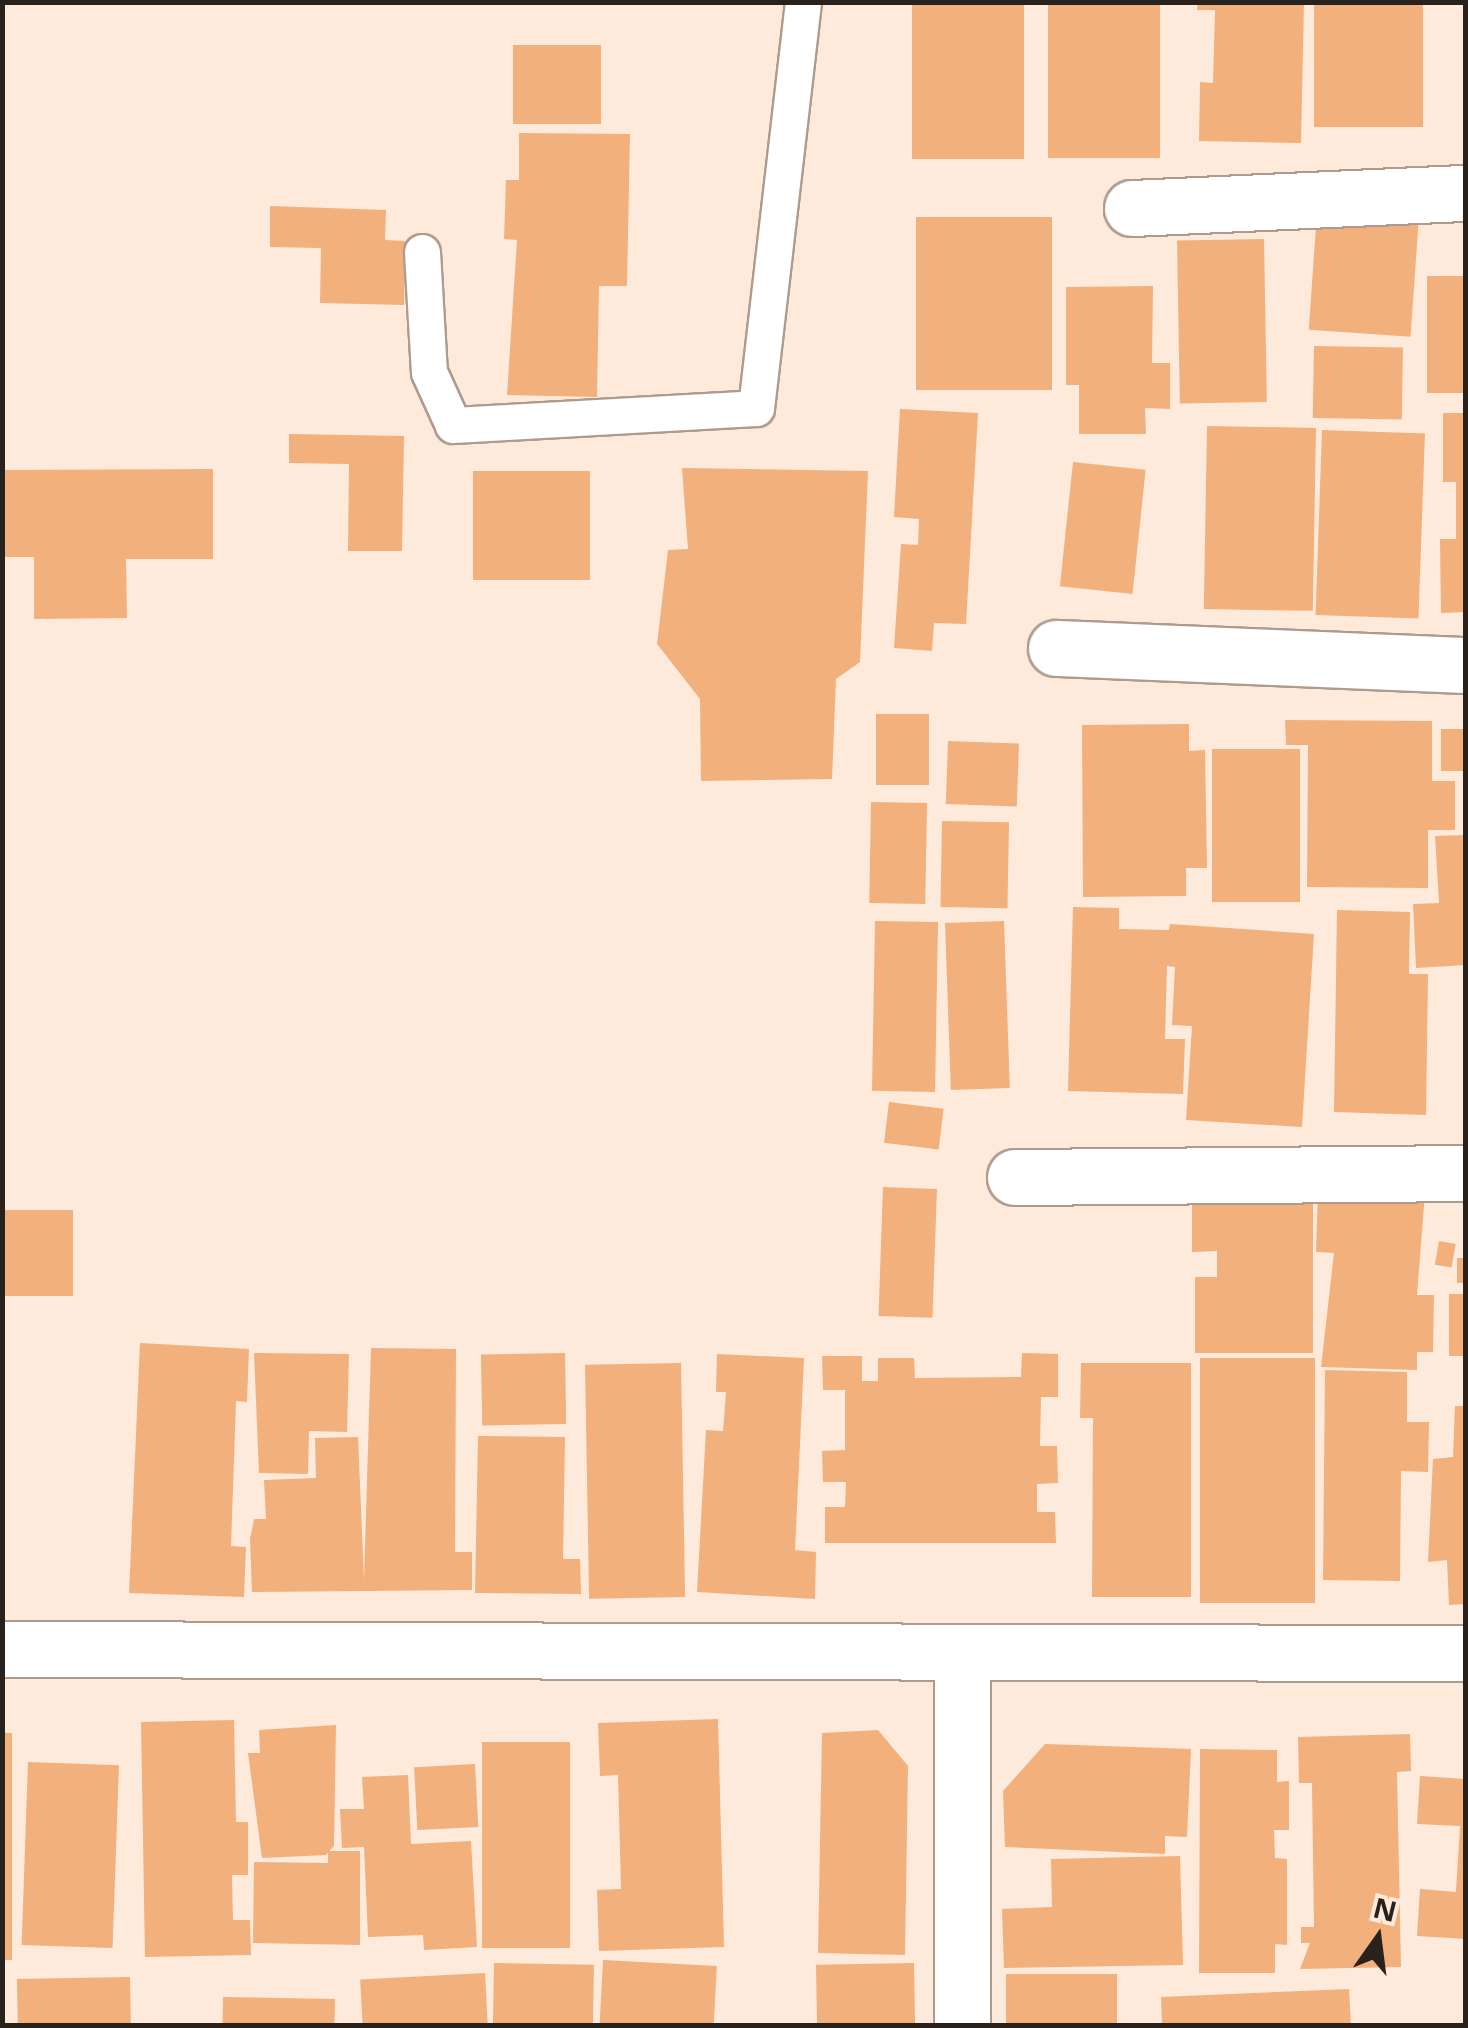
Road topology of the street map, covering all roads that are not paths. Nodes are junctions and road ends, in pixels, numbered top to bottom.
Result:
1 (803, 2) edge
2 (1466, 193) edge
3 (1132, 208) dead end
4 (422, 252) dead end
5 (1056, 648) dead end
6 (1466, 665) edge
7 (1466, 1173) edge
8 (1015, 1177) dead end
9 (2, 1649) edge
10 (962, 1652) junction
11 (1466, 1653) edge
12 (962, 2026) edge

1 - 4 lane
2 - 3 street
5 - 6 street
7 - 8 street
9 - 10 street
10 - 11 street
10 - 12 street

